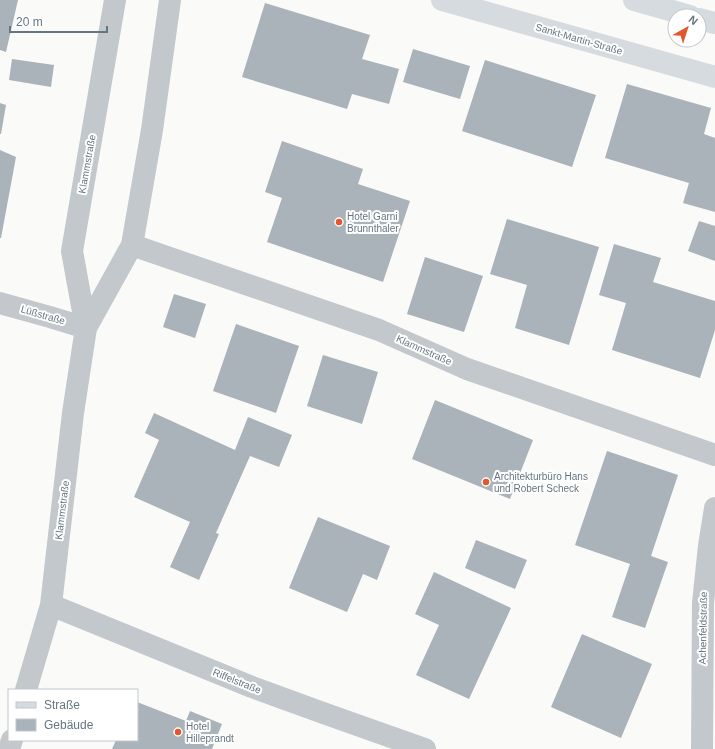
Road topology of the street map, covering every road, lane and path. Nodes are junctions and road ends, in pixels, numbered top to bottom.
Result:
1 (115, 0) edge
2 (170, 0) edge
3 (442, 0) edge
4 (634, 0) edge
5 (667, 9) edge
6 (715, 77) edge
7 (132, 245) junction
8 (0, 303) edge
9 (86, 328) junction
10 (715, 454) edge
11 (715, 508) edge
12 (51, 605) junction
13 (26, 689) edge
14 (426, 749) edge
15 (702, 749) edge

1 - 9 street, Klammstraße
2 - 7 street, Klammstraße
3 - 6 main road, Sankt-Martin-Straße
4 - 5 main road
7 - 9 street, Klammstraße
7 - 10 street, Klammstraße
8 - 9 street, Lüßstraße
9 - 12 street, Klammstraße
11 - 15 street, Achenfeldstraße
12 - 13 street, Klammstraße
12 - 14 street, Riffelstraße

